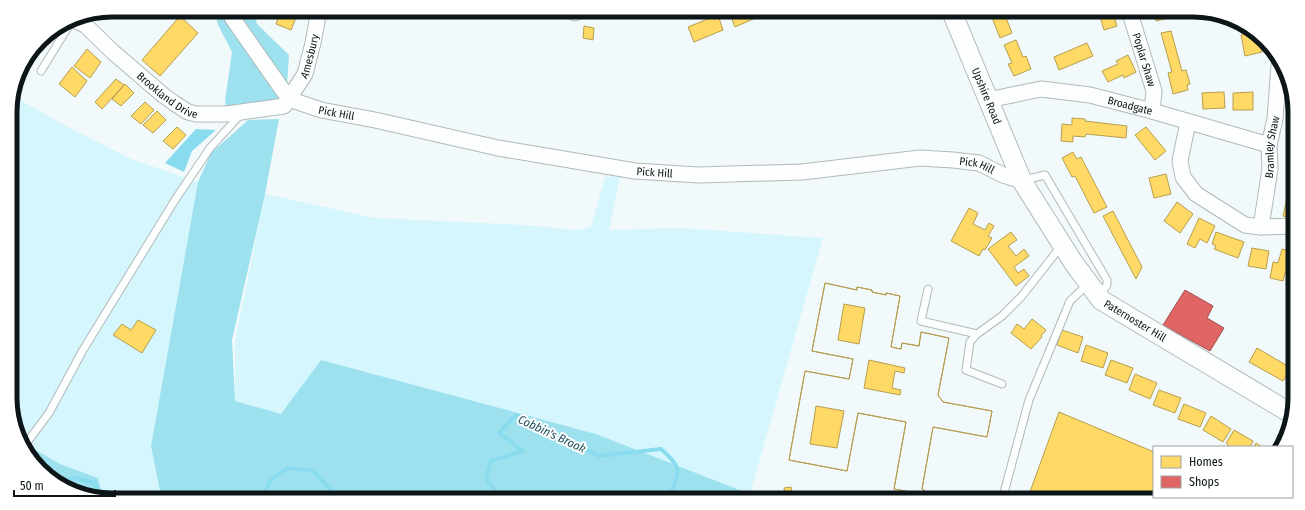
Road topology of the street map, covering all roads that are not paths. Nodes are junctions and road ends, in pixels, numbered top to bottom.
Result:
1 (232, 17) edge
2 (318, 17) edge
3 (954, 17) edge
4 (1131, 17) edge
5 (84, 21) edge
6 (77, 24) edge
7 (41, 71) dead end
8 (1279, 72) edge
9 (988, 100) junction
10 (286, 102) junction
11 (1152, 111) junction
12 (242, 112) junction
13 (1188, 122) junction
14 (1269, 144) junction
15 (1022, 181) junction
16 (1288, 226) edge
17 (1261, 227) junction
18 (1062, 245) junction
19 (928, 289) dead end
20 (1094, 290) junction
21 (977, 334) junction
22 (1002, 384) dead end
23 (1287, 411) edge
24 (28, 441) edge
25 (1004, 493) edge

1 - 10 street
2 - 10 street, Amesbury
3 - 9 street, Upshire Road
4 - 11 street, Poplar Shaw
5 - 12 street, Brookland Drive
6 - 7 lane
8 - 14 street, Bramley Shaw
9 - 11 street, Broadgate
9 - 15 street, Upshire Road
10 - 12 street, Brookland Drive
10 - 15 street, Pick Hill
11 - 13 street, Broadgate
12 - 24 lane
13 - 14 street, Broadgate
13 - 17 street
14 - 17 street, Bramley Shaw
15 - 18 street, Paternoster Hill
15 - 20 lane
16 - 17 street
18 - 20 street, Paternoster Hill
18 - 21 lane
19 - 21 lane
20 - 23 street, Paternoster Hill
20 - 25 lane
21 - 22 lane

